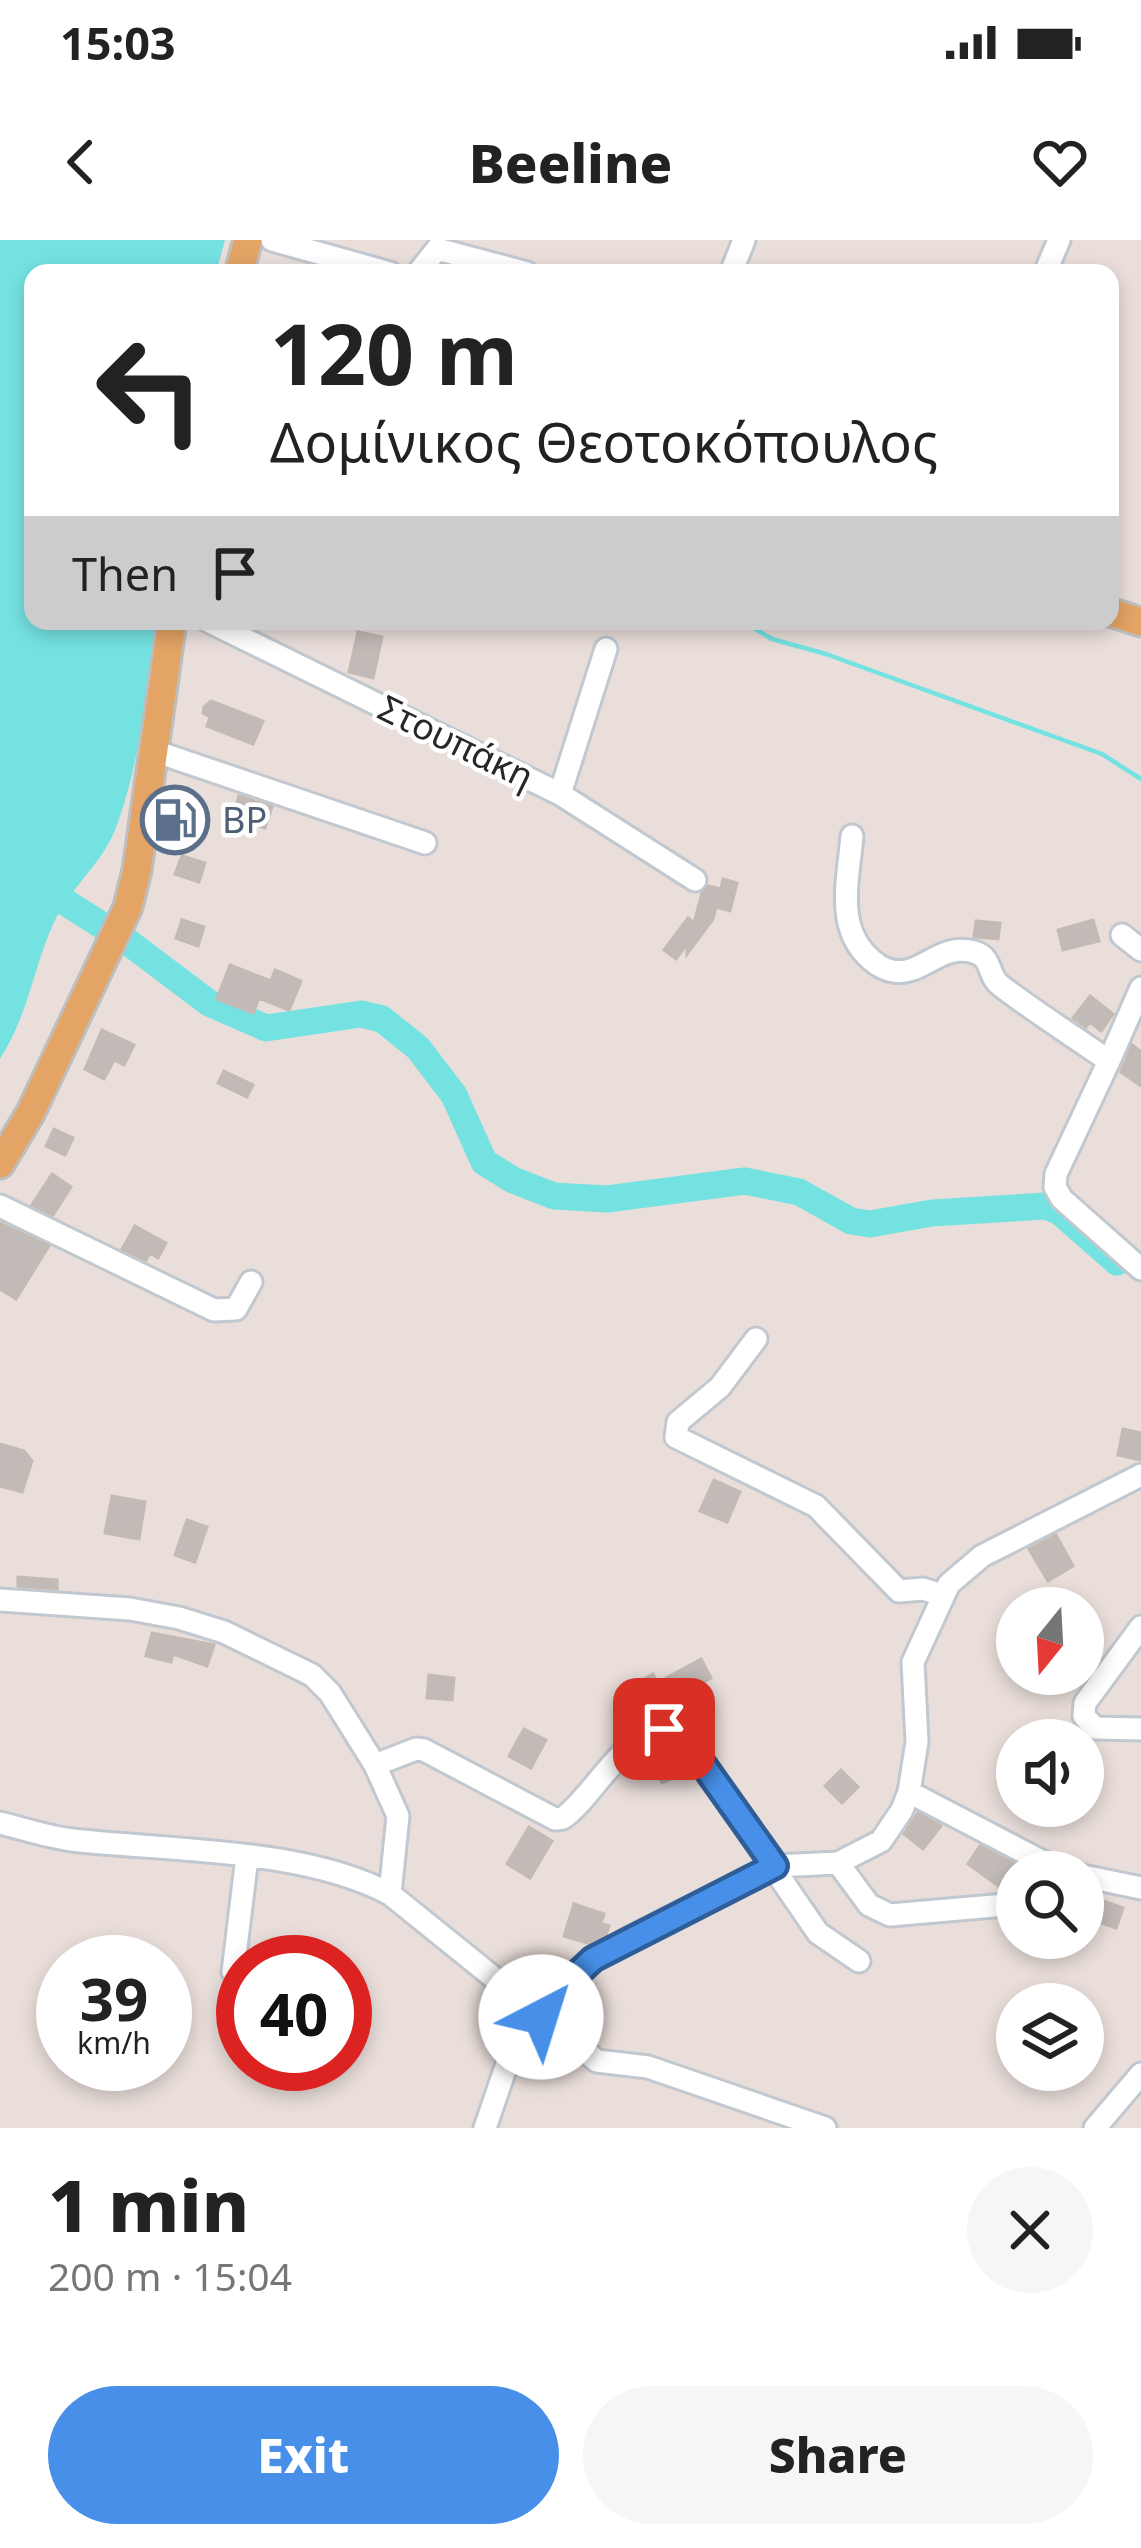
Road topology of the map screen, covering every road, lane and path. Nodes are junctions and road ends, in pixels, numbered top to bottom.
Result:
1 (272, 240) edge
2 (312, 246) edge
3 (364, 264) edge
4 (425, 264) edge
5 (493, 264) edge
6 (171, 630) edge
7 (226, 630) edge
8 (606, 649) dead end
9 (154, 751) junction
10 (560, 794) junction
11 (852, 836) dead end
12 (425, 843) dead end
13 (695, 880) dead end
14 (1122, 935) dead end
15 (1141, 950) edge
16 (1141, 988) edge
17 (1108, 1061) junction
18 (0, 1164) edge
19 (0, 1206) edge
20 (1141, 1269) edge
21 (251, 1282) dead end
22 (756, 1339) dead end
23 (1141, 1475) edge
24 (942, 1595) junction
25 (0, 1600) edge
26 (1141, 1627) edge
27 (1141, 1730) edge
28 (375, 1765) junction
29 (909, 1792) junction
30 (0, 1823) edge
31 (1019, 1851) edge
32 (247, 1857) junction
33 (838, 1863) junction
34 (775, 1866) junction
35 (1104, 1880) edge
36 (1141, 1888) edge
37 (391, 1894) junction
38 (996, 1906) edge
39 (238, 1935) edge
40 (859, 1960) dead end
41 (537, 2013) junction
42 (1141, 2074) edge
43 (484, 2128) edge
44 (824, 2128) edge
45 (1095, 2128) edge

1 - 2 street
2 - 3 street
4 - 5 street
6 - 9 main road
7 - 10 street, Στουπάκη
8 - 10 street
9 - 12 street
9 - 18 main road
10 - 13 street, Στουπάκη
11 - 17 street
14 - 15 street
16 - 17 street
17 - 20 street
19 - 21 street
22 - 24 street
23 - 24 street
24 - 29 street
25 - 28 street
26 - 27 street
28 - 34 street
28 - 37 street
29 - 31 street
29 - 33 street
30 - 32 street
32 - 37 street
32 - 39 street
33 - 34 street
33 - 38 street
34 - 40 street
34 - 41 street
35 - 36 street
37 - 41 street
41 - 43 street
41 - 44 street
42 - 45 street

